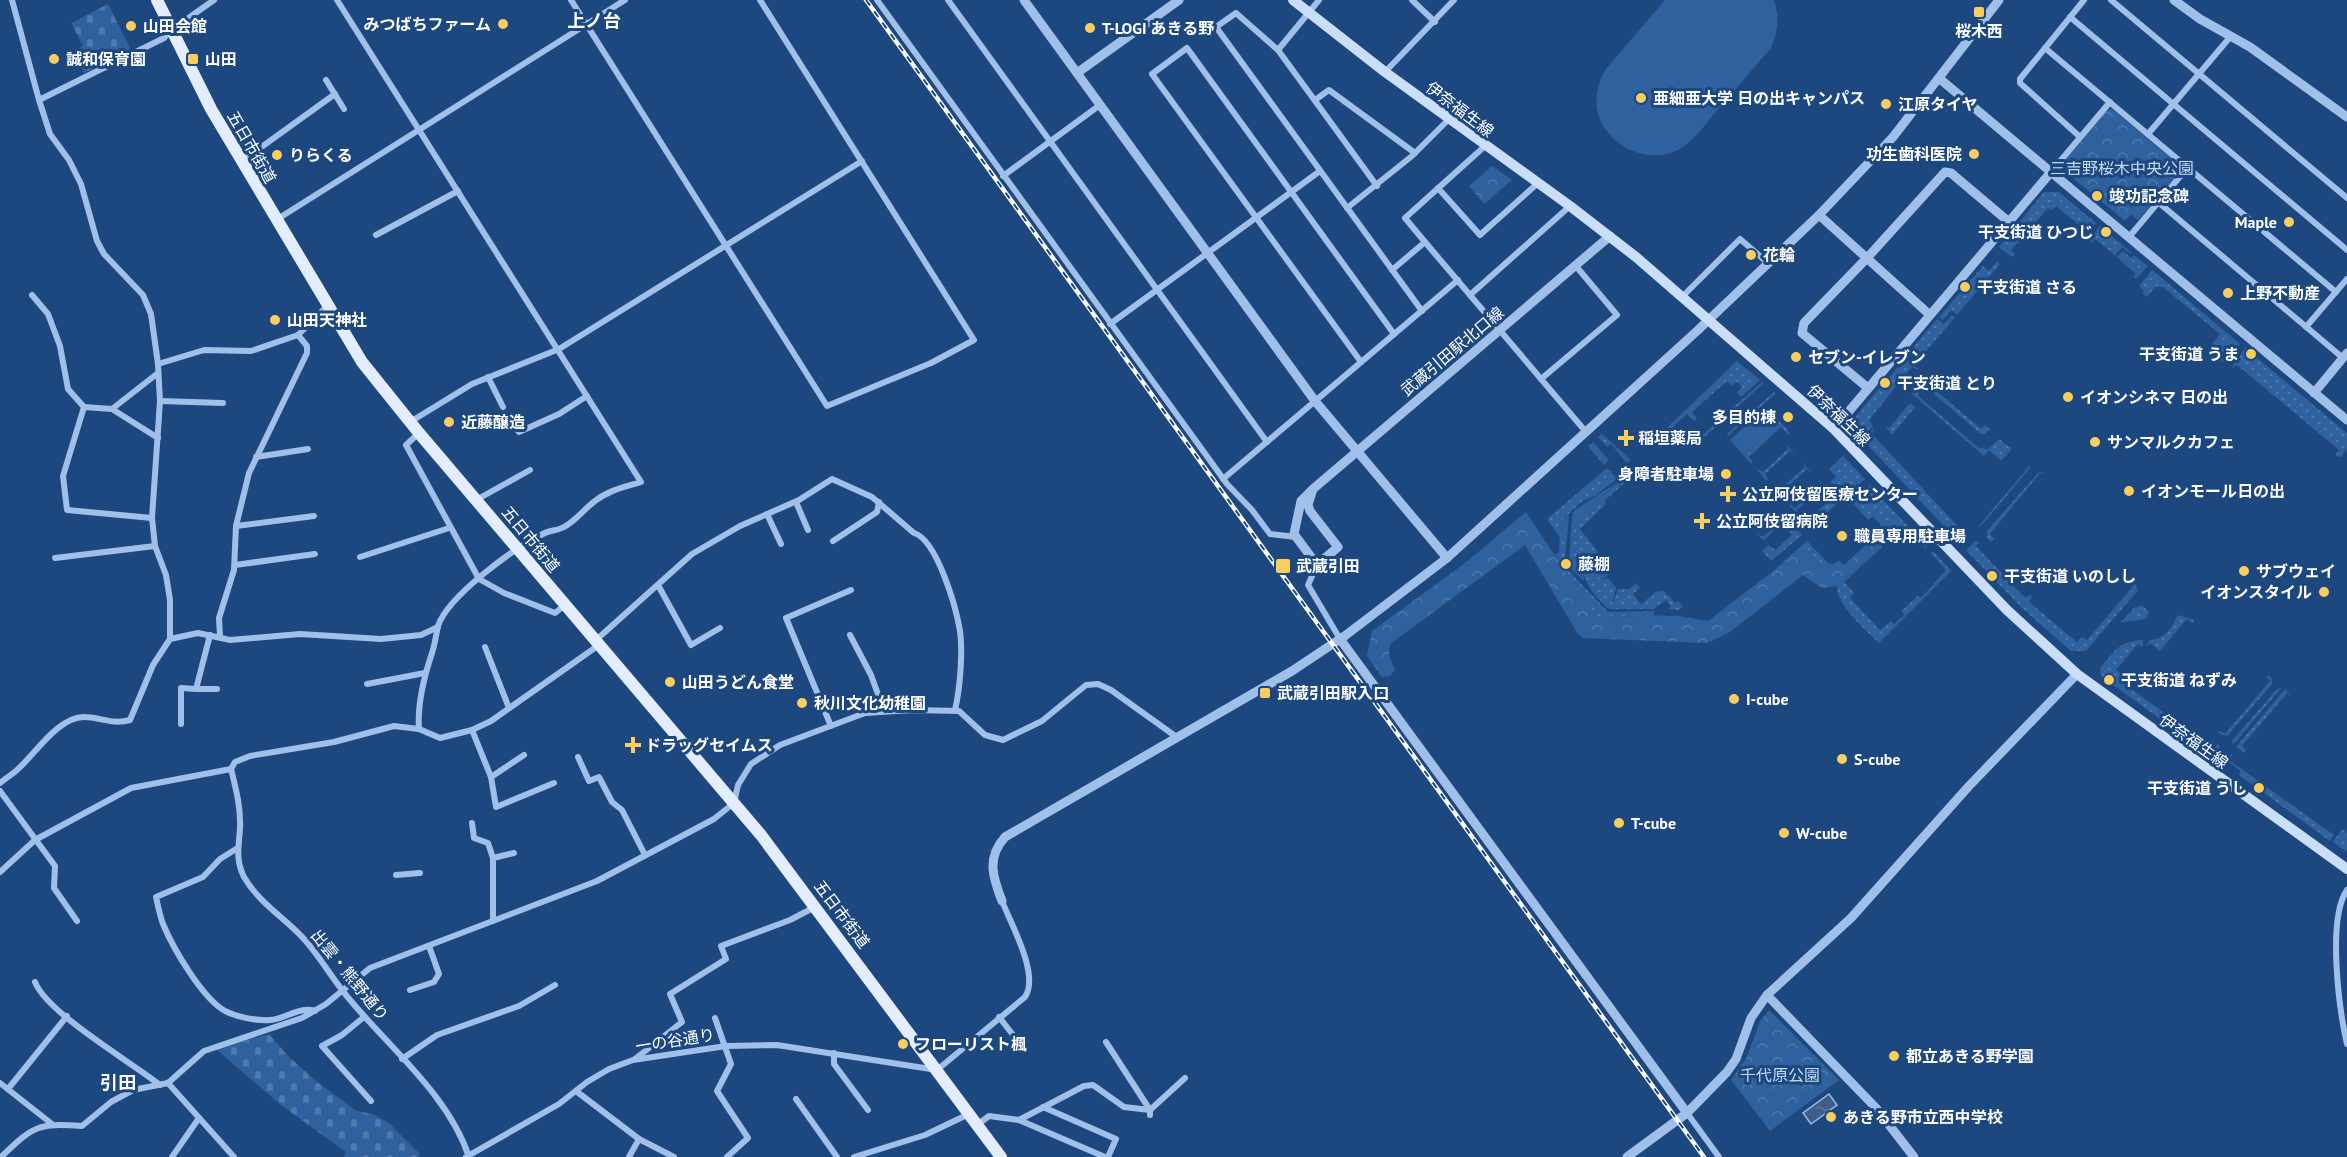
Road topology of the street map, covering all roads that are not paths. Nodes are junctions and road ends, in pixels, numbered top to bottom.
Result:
1 (12, 0) edge
2 (157, 0) edge
3 (214, 0) edge
4 (338, 0) edge
5 (571, 0) edge
6 (625, 0) edge
7 (760, 0) edge
8 (888, 0) edge
9 (948, 0) edge
10 (1024, 0) edge
11 (1179, 0) edge
12 (1293, 0) edge
13 (1319, 0) edge
14 (1412, 0) edge
15 (1454, 0) edge
16 (1999, 0) edge
17 (2084, 0) edge
18 (2111, 0) edge
19 (2174, 0) edge
20 (879, 3) edge
21 (1309, 13) junction
22 (2070, 17) junction
23 (1435, 22) junction
24 (586, 24) junction
25 (170, 31) junction
26 (2231, 36) junction
27 (2045, 48) junction
28 (1278, 50) junction
29 (1385, 72) junction
30 (1077, 73) junction
31 (2199, 74) junction
32 (1940, 79) junction
33 (326, 80) dead end
34 (335, 94) junction
35 (39, 100) junction
36 (1315, 100) junction
37 (2110, 102) junction
38 (2174, 104) junction
39 (1100, 105) junction
40 (344, 109) dead end
41 (2347, 117) edge
42 (1449, 119) junction
43 (419, 130) junction
44 (2148, 134) junction
45 (2079, 136) junction
46 (1050, 142) junction
47 (1485, 146) junction
48 (1415, 153) junction
49 (242, 161) junction
50 (862, 161) junction
51 (2188, 167) junction
52 (1320, 171) junction
53 (2051, 172) junction
54 (1003, 176) junction
55 (1538, 183) junction
56 (1377, 186) junction
57 (1438, 188) junction
58 (458, 191) junction
59 (1291, 192) junction
60 (2347, 198) edge
61 (2158, 202) junction
62 (1570, 206) junction
63 (1347, 208) junction
64 (1819, 215) junction
65 (1256, 217) junction
66 (276, 220) junction
67 (2009, 222) junction
68 (376, 235) dead end
69 (1610, 236) junction
70 (2129, 237) junction
71 (1425, 242) junction
72 (726, 246) junction
73 (2347, 250) edge
74 (1207, 253) junction
75 (1867, 258) junction
76 (1768, 262) junction
77 (1575, 266) junction
78 (1392, 270) junction
79 (2347, 279) edge
80 (1458, 280) junction
81 (1157, 290) junction
82 (2336, 292) junction
83 (32, 295) dead end
84 (1470, 295) junction
85 (1682, 297) junction
86 (327, 306) junction
87 (1422, 311) junction
88 (1930, 315) junction
89 (1708, 320) junction
90 (1110, 324) junction
91 (2306, 327) junction
92 (1500, 330) junction
93 (1394, 334) junction
94 (298, 335) junction
95 (559, 349) junction
96 (2345, 356) edge
97 (1361, 362) junction
98 (158, 364) junction
99 (158, 373) junction
100 (488, 377) junction
101 (1541, 380) junction
102 (1868, 388) junction
103 (2314, 393) junction
104 (587, 396) junction
105 (160, 401) junction
106 (1315, 401) junction
107 (223, 403) dead end
108 (84, 407) junction
109 (504, 407) dead end
110 (111, 409) junction
111 (2347, 420) edge
112 (410, 422) junction
113 (513, 423) dead end
114 (1834, 429) junction
115 (1586, 432) junction
116 (419, 433) junction
117 (158, 438) junction
118 (1267, 442) junction
119 (308, 449) dead end
120 (1357, 451) junction
121 (256, 457) junction
122 (530, 470) dead end
123 (1223, 479) junction
124 (1313, 489) junction
125 (476, 500) junction
126 (796, 502) junction
127 (879, 502) junction
128 (767, 514) junction
129 (314, 516) dead end
130 (152, 518) junction
131 (236, 526) junction
132 (449, 528) junction
133 (808, 530) dead end
134 (1296, 537) junction
135 (833, 541) dead end
136 (781, 544) dead end
137 (155, 546) junction
138 (518, 549) junction
139 (315, 554) dead end
140 (360, 557) dead end
141 (55, 558) dead end
142 (1447, 558) junction
143 (235, 565) junction
144 (1317, 565) junction
145 (479, 579) junction
146 (658, 585) junction
147 (851, 590) dead end
148 (565, 604) junction
149 (438, 627) junction
150 (720, 628) dead end
151 (210, 635) junction
152 (850, 635) dead end
153 (220, 637) junction
154 (170, 639) junction
155 (1340, 639) junction
156 (598, 642) junction
157 (484, 647) dead end
158 (425, 673) junction
159 (2077, 674) junction
160 (367, 684) dead end
161 (196, 688) junction
162 (217, 689) dead end
163 (508, 708) junction
164 (955, 710) junction
165 (884, 711) junction
166 (181, 724) dead end
167 (831, 726) junction
168 (419, 729) junction
169 (472, 730) junction
170 (1179, 739) junction
171 (524, 755) dead end
172 (578, 757) dead end
173 (231, 769) junction
174 (491, 777) junction
175 (0, 783) edge
176 (554, 783) dead end
177 (0, 792) edge
178 (734, 803) junction
179 (472, 823) dead end
180 (35, 840) junction
181 (236, 849) junction
182 (514, 853) dead end
183 (645, 855) junction
184 (493, 858) junction
185 (2347, 869) edge
186 (0, 872) edge
187 (420, 873) dead end
188 (396, 875) dead end
189 (2347, 890) edge
190 (1002, 901) joint
191 (816, 906) junction
192 (77, 921) dead end
193 (493, 921) junction
194 (429, 946) junction
195 (35, 982) dead end
196 (555, 985) dead end
197 (410, 990) dead end
198 (342, 991) junction
199 (1767, 995) junction
200 (315, 1011) junction
201 (67, 1016) junction
202 (364, 1017) junction
203 (999, 1017) junction
204 (715, 1018) dead end
205 (1017, 1040) dead end
206 (1106, 1042) dead end
207 (2347, 1044) edge
208 (726, 1046) junction
209 (834, 1053) junction
210 (402, 1059) junction
211 (633, 1060) junction
212 (938, 1066) junction
213 (1185, 1078) dead end
214 (0, 1083) edge
215 (168, 1083) junction
216 (160, 1085) junction
217 (8, 1089) junction
218 (576, 1091) junction
219 (796, 1099) dead end
220 (371, 1101) dead end
221 (1043, 1107) junction
222 (868, 1110) dead end
223 (1150, 1112) junction
224 (1687, 1113) junction
225 (199, 1118) junction
226 (973, 1120) junction
227 (1019, 1120) junction
228 (53, 1124) junction
229 (639, 1139) junction
230 (468, 1156) edge
231 (998, 1156) edge
232 (1, 1157) edge
233 (172, 1157) edge
234 (234, 1157) edge
235 (629, 1157) edge
236 (674, 1157) edge
237 (728, 1157) edge
238 (837, 1157) edge
239 (854, 1157) edge
240 (1107, 1157) edge
241 (1627, 1157) edge
242 (1719, 1157) edge
243 (1914, 1157) edge

1 - 35 street
2 - 25 main road, 五日市街道
3 - 25 street
4 - 43 street
5 - 24 street
6 - 24 street
7 - 50 street
8 - 20 street
9 - 46 street
10 - 30 street
11 - 30 street
12 - 21 main road, 伊奈福生線
13 - 21 street
14 - 23 street
15 - 23 street
16 - 32 street
17 - 22 street
18 - 31 street
19 - 26 street
20 - 54 street
21 - 28 street
21 - 29 main road, 伊奈福生線
22 - 27 street
22 - 38 street
23 - 29 street
24 - 43 street
24 - 72 street
25 - 35 street
25 - 49 main road, 五日市街道
26 - 31 street
26 - 41 street
27 - 37 street
27 - 45 street
28 - 36 street
28 - 52 street
29 - 42 main road, 伊奈福生線
30 - 39 street
31 - 38 street
31 - 60 street
32 - 53 street
32 - 64 street
33 - 34 street
34 - 40 street
34 - 49 street
35 - 98 street
36 - 48 street
36 - 56 street
37 - 44 street
37 - 45 street
38 - 44 street
38 - 73 street
39 - 46 street
39 - 74 street
42 - 47 main road, 伊奈福生線
42 - 48 street
43 - 58 street
43 - 66 street
44 - 51 street
45 - 53 street
46 - 54 street
46 - 81 street
47 - 55 main road, 伊奈福生線
47 - 57 street
48 - 56 street
49 - 66 main road, 五日市街道
50 - 72 street
50 - 72 street
51 - 61 street
51 - 82 street
52 - 59 street
52 - 63 street
53 - 67 street
53 - 70 street
54 - 90 street
55 - 57 street
55 - 62 main road, 伊奈福生線
56 - 63 street
57 - 71 street
58 - 68 street
58 - 95 street
59 - 65 street
59 - 65 street
59 - 93 street
61 - 70 street
61 - 91 street
62 - 69 main road, 伊奈福生線
62 - 84 street
63 - 78 street
64 - 75 street
64 - 76 street
65 - 74 street
65 - 97 street
66 - 86 main road, 五日市街道
67 - 75 street
67 - 88 street
69 - 77 street, 武蔵引田駅北口線
69 - 85 main road, 伊奈福生線
70 - 103 street
71 - 78 street
71 - 80 street
72 - 95 street
74 - 81 street
74 - 106 street
75 - 88 street
75 - 102 street
76 - 85 street
76 - 89 street
77 - 92 street, 武蔵引田駅北口線
77 - 101 street
78 - 87 street
79 - 82 street
80 - 84 street
80 - 87 street
81 - 90 street
81 - 118 street
82 - 91 street
83 - 108 street
84 - 92 street
85 - 89 main road, 伊奈福生線
86 - 94 street
86 - 112 main road, 五日市街道
87 - 93 street
88 - 102 street
89 - 114 main road, 伊奈福生線
89 - 115 street
90 - 123 street
91 - 96 street
92 - 101 street
92 - 120 street, 武蔵引田駅北口線
93 - 97 street
94 - 98 street
94 - 121 street
95 - 100 street
95 - 104 street
96 - 103 street
97 - 106 street
98 - 99 street
99 - 105 street
99 - 110 street
100 - 109 street
100 - 112 street
101 - 115 street
102 - 114 street
103 - 111 street
104 - 113 street
104 - 138 street
105 - 107 street
105 - 117 street
106 - 118 street
106 - 120 street
108 - 110 street
108 - 130 street
110 - 117 street
112 - 116 main road, 五日市街道
114 - 159 main road, 伊奈福生線
115 - 142 street
116 - 125 main road, 五日市街道
116 - 132 street
117 - 130 street
118 - 123 street
119 - 121 street
120 - 124 street, 武蔵引田駅北口線
120 - 142 street
121 - 131 street
122 - 125 street
123 - 134 street
124 - 134 street, 武蔵引田駅北口線
124 - 144 street
125 - 138 main road, 五日市街道
126 - 127 street
126 - 128 street
126 - 133 street
127 - 135 street
127 - 164 street
128 - 136 street
128 - 146 street
129 - 131 street
130 - 137 street
131 - 143 street
132 - 140 street
132 - 145 street
134 - 144 street
137 - 141 street
137 - 154 street
138 - 145 street
138 - 148 main road, 五日市街道
139 - 143 street
142 - 155 street
143 - 153 street
144 - 155 street
145 - 148 street
145 - 149 street
146 - 150 street
146 - 156 street
147 - 167 street
148 - 156 main road, 五日市街道
149 - 153 street
149 - 158 street
151 - 153 street
151 - 154 street
151 - 161 street
152 - 165 street
154 - 175 street
155 - 170 street
155 - 224 street
156 - 163 street
156 - 178 main road, 五日市街道
157 - 163 street
158 - 160 street
158 - 168 street
159 - 185 main road, 伊奈福生線
159 - 199 street
161 - 162 street
161 - 166 street
163 - 169 street
164 - 165 street
164 - 170 street
165 - 167 street
167 - 178 street
168 - 169 street
168 - 173 street
169 - 174 street
170 - 190 street
171 - 174 street
172 - 183 street
173 - 180 street
173 - 181 street, 出雲・熊野通り
174 - 176 street
177 - 180 street
178 - 183 street
178 - 191 main road, 五日市街道
179 - 184 street
180 - 186 street
180 - 192 street
181 - 198 street, 出雲・熊野通り
181 - 200 street
182 - 184 street
183 - 193 street
184 - 193 street
187 - 188 street
189 - 207 street
190 - 203 street
191 - 211 street
191 - 212 main road, 五日市街道
193 - 194 street
194 - 197 street
194 - 198 street
195 - 201 street
196 - 210 street
198 - 200 street
198 - 202 street, 出雲・熊野通り
199 - 224 street
199 - 243 street
200 - 215 street
201 - 216 street
201 - 217 street
202 - 210 street, 出雲・熊野通り
202 - 220 street
203 - 205 street
203 - 212 street
204 - 208 street
206 - 223 street
208 - 209 street, 一の谷通り
208 - 211 street, 一の谷通り
208 - 237 street
209 - 212 street, 一の谷通り
209 - 222 street
210 - 230 street, 出雲・熊野通り
211 - 218 street, 一の谷通り
212 - 226 main road, 五日市街道
213 - 223 street
214 - 217 street
215 - 216 street
215 - 225 street
216 - 228 street
217 - 228 street
218 - 229 street
218 - 230 street, 一の谷通り
219 - 238 street
221 - 223 street
221 - 227 street
221 - 240 street
224 - 241 street
224 - 242 street
225 - 233 street
225 - 234 street
226 - 227 street
226 - 231 main road
226 - 239 street
227 - 240 street
228 - 232 street
229 - 235 street
229 - 236 street

